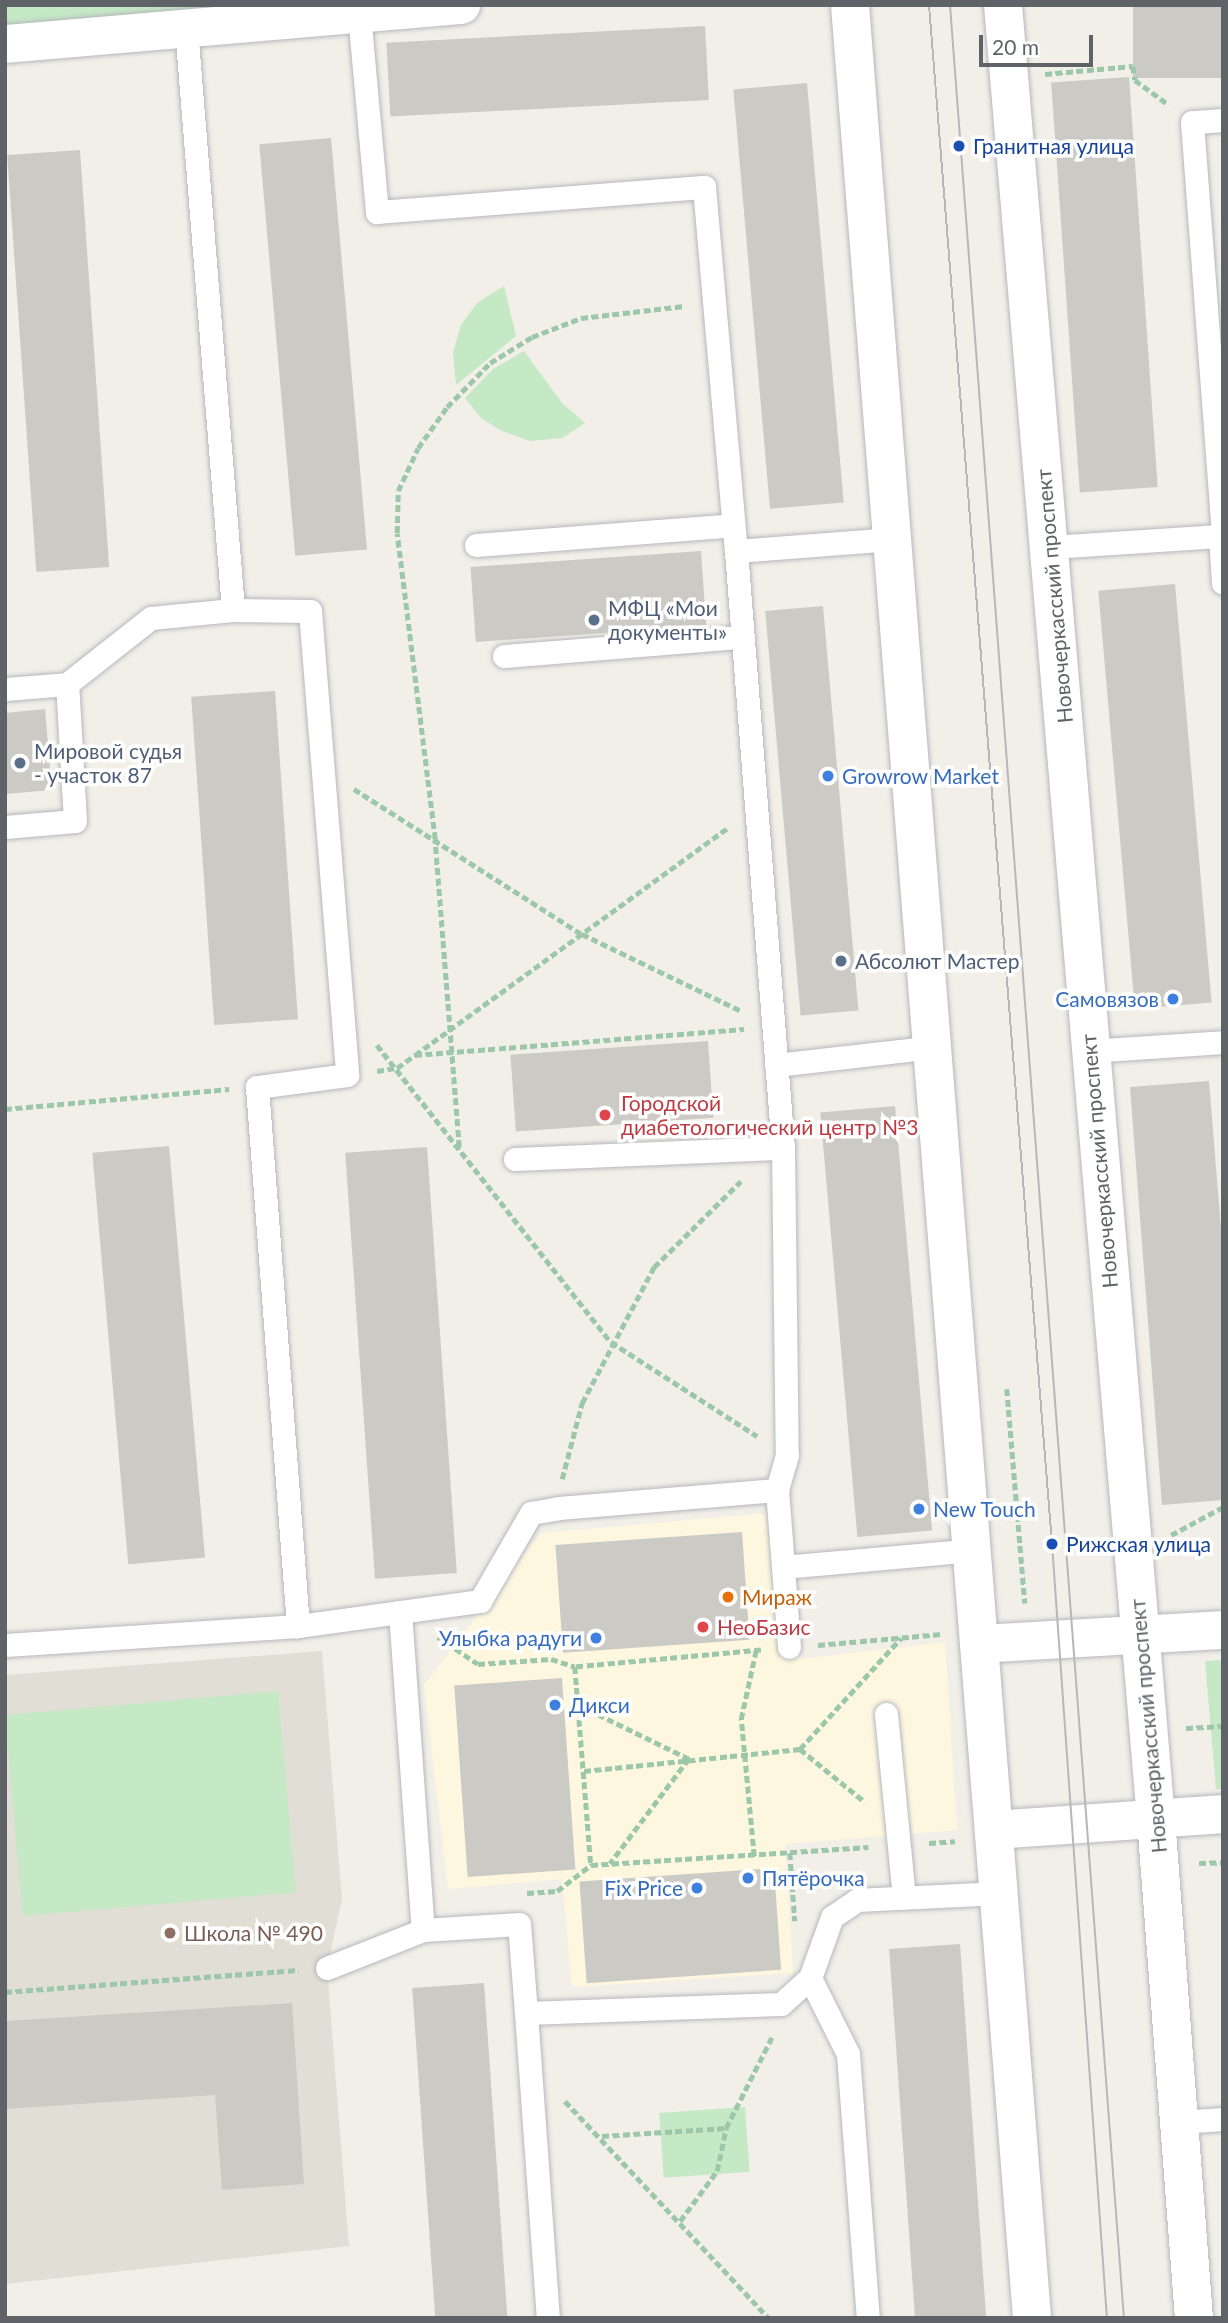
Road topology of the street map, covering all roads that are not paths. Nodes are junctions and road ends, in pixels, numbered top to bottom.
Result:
1 (461, 5) edge
2 (850, 5) edge
3 (1003, 5) edge
4 (359, 14) junction
5 (186, 28) junction
6 (5, 44) edge
7 (1223, 121) edge
8 (733, 525) junction
9 (1221, 537) edge
10 (893, 539) junction
11 (476, 545) dead end
12 (1051, 547) junction
13 (736, 551) junction
14 (1223, 583) edge
15 (233, 610) junction
16 (742, 637) junction
17 (504, 656) dead end
18 (67, 684) junction
19 (5, 689) edge
20 (5, 827) edge
21 (1223, 1042) edge
22 (933, 1046) junction
23 (1089, 1051) junction
24 (776, 1065) junction
25 (783, 1148) junction
26 (514, 1159) dead end
27 (776, 1490) junction
28 (972, 1550) junction
29 (783, 1567) junction
30 (401, 1612) junction
31 (298, 1626) junction
32 (1223, 1630) edge
33 (1140, 1635) junction
34 (963, 1639) junction
35 (5, 1645) edge
36 (789, 1647) road end
37 (886, 1714) dead end
38 (1223, 1814) edge
39 (1156, 1819) junction
40 (979, 1835) junction
41 (1000, 1893) junction
42 (904, 1897) junction
43 (423, 1930) junction
44 (327, 1968) road end
45 (810, 1978) junction
46 (526, 2013) junction
47 (1223, 2119) edge
48 (1179, 2122) junction
49 (548, 2318) edge
50 (868, 2318) edge
51 (1032, 2318) edge
52 (1194, 2318) edge

1 - 4 main road
2 - 10 main road
3 - 12 main road, Новочеркасский проспект
4 - 5 main road
4 - 8 lane
5 - 6 main road
5 - 15 lane
7 - 9 lane
8 - 11 lane
8 - 13 lane
9 - 12 lane
9 - 14 lane
10 - 13 lane
10 - 22 main road
12 - 23 main road, Новочеркасский проспект
13 - 16 lane
15 - 18 lane
15 - 31 lane
16 - 17 lane
16 - 24 lane
18 - 19 lane
18 - 20 lane
21 - 23 lane
22 - 24 lane
22 - 28 main road
23 - 33 main road, Новочеркасский проспект
24 - 25 lane
25 - 26 lane
25 - 27 lane
27 - 29 lane
27 - 30 lane
28 - 29 lane
28 - 34 main road
29 - 36 lane
30 - 31 lane
30 - 43 lane
31 - 35 lane
32 - 33 main road
33 - 34 main road
33 - 39 main road, Новочеркасский проспект
34 - 40 main road
37 - 42 lane
38 - 39 main road
39 - 40 main road
39 - 48 main road, Новочеркасский проспект
40 - 41 main road
41 - 42 lane
41 - 51 main road
42 - 45 lane
43 - 44 lane
43 - 46 lane
45 - 46 lane
45 - 50 lane
46 - 49 lane
47 - 48 lane
48 - 52 main road, Новочеркасский проспект

